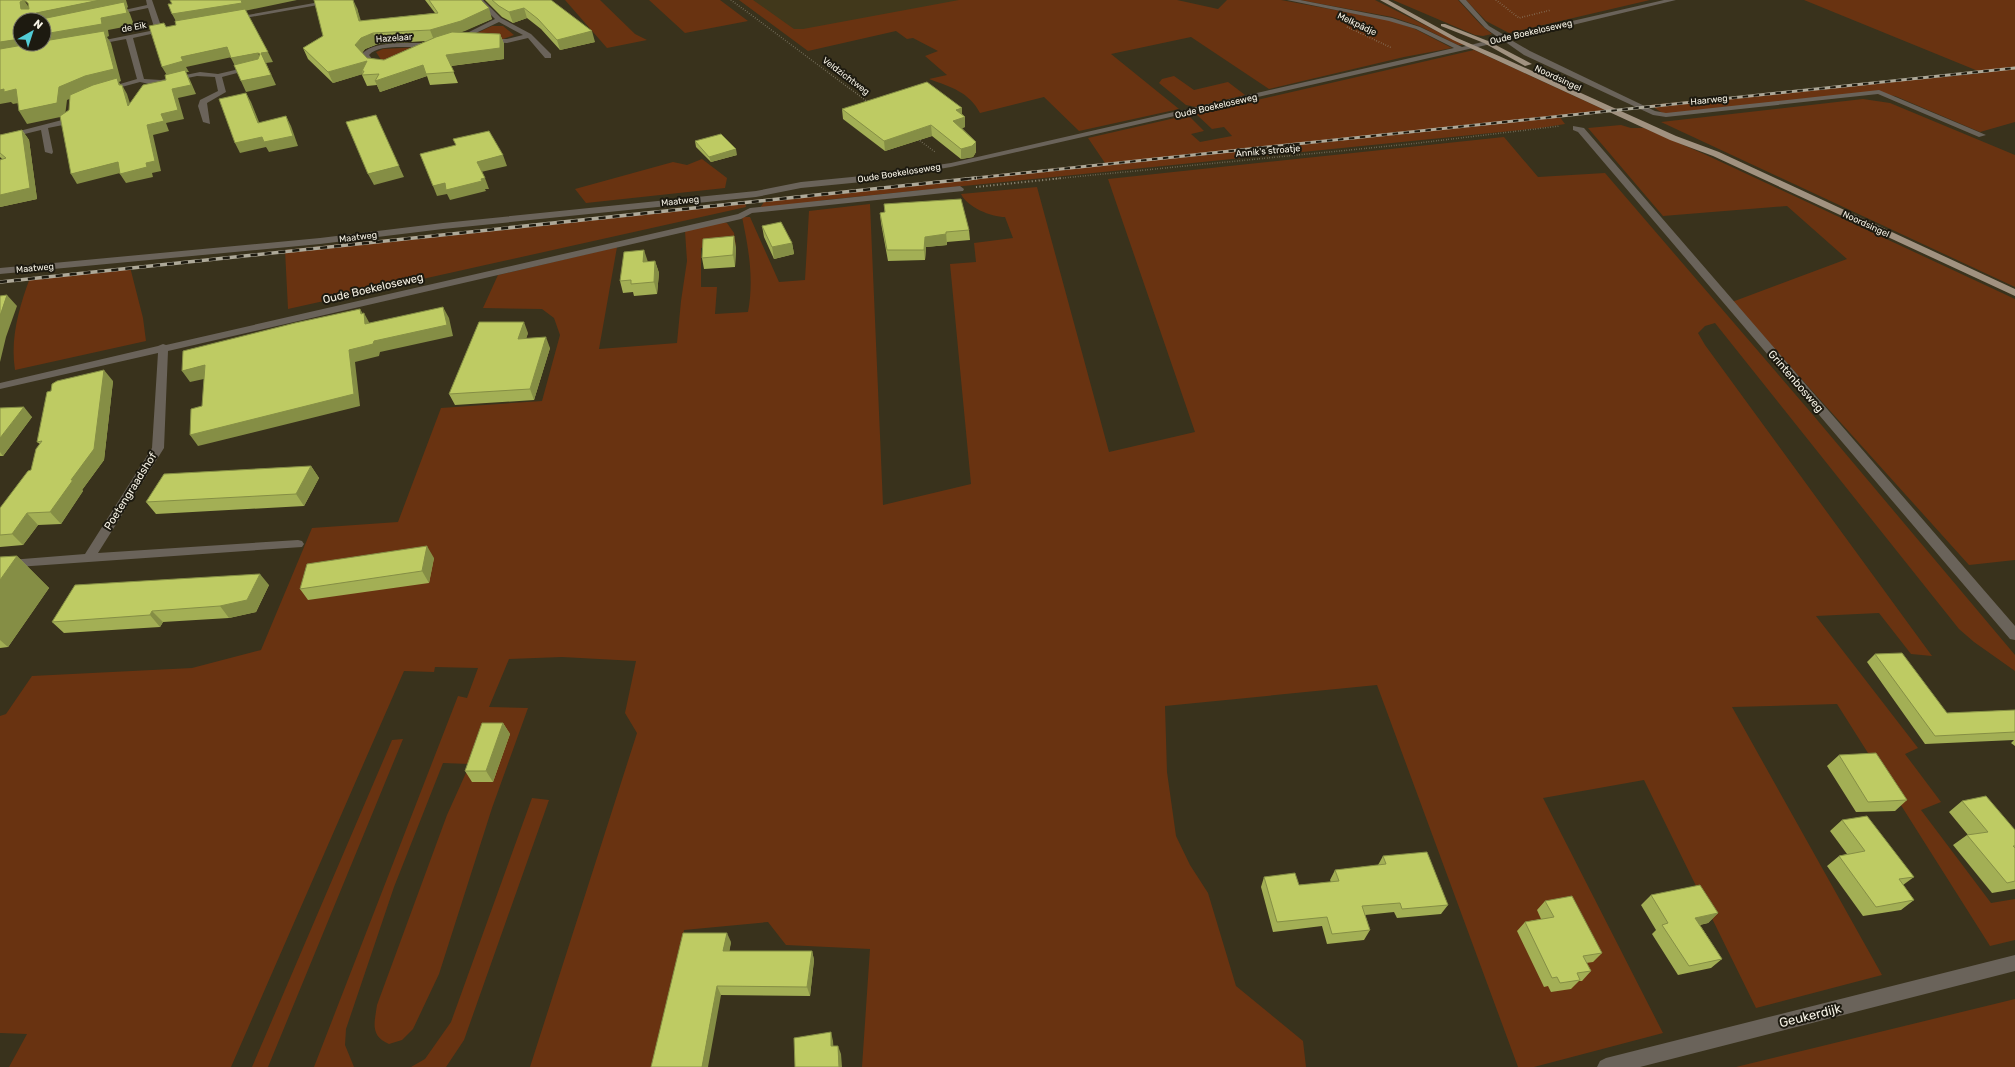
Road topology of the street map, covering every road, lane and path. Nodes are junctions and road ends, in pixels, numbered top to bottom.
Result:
1 (343, 0) edge
2 (479, 0) edge
3 (731, 0) edge
4 (1290, 0) edge
5 (1383, 0) edge
6 (1462, 0) edge
7 (1496, 0) edge
8 (1673, 0) edge
9 (150, 3) edge
10 (1398, 7) junction
11 (1555, 10) dead end
12 (105, 15) edge
13 (499, 19) junction
14 (228, 20) edge
15 (1346, 26) dead end
16 (174, 29) edge
17 (158, 31) junction
18 (529, 35) junction
19 (129, 37) junction
20 (1504, 38) junction
21 (1486, 42) junction
22 (83, 45) edge
23 (1472, 46) junction
24 (1461, 49) junction
25 (418, 54) edge
26 (548, 56) dead end
27 (1418, 60) junction
28 (260, 66) edge
29 (389, 67) edge
30 (218, 76) junction
31 (141, 80) junction
32 (96, 92) edge
33 (71, 103) edge
34 (871, 104) edge
35 (207, 122) dead end
36 (44, 128) junction
37 (1576, 128) joint
38 (1982, 135) dead end
39 (914, 137) edge
40 (0, 138) edge
41 (49, 152) dead end
42 (1716, 154) junction
43 (951, 165) junction
44 (960, 189) joint
45 (756, 194) junction
46 (715, 197) joint
47 (750, 211) junction
48 (0, 271) edge
49 (2015, 293) edge
50 (163, 347) junction
51 (0, 386) edge
52 (298, 544) dead end
53 (88, 559) junction
54 (0, 578) edge
55 (2015, 635) edge
56 (2015, 963) edge
57 (1606, 1067) edge

1 - 14 street
2 - 13 street
3 - 34 path, Veldzichtweg
4 - 24 street
5 - 10 main road, Noordsingel
6 - 20 street, Haarweg
7 - 11 path
8 - 20 street, Oude Boekeloseweg
9 - 12 street
9 - 17 street
10 - 21 main road, Noordsingel
10 - 23 main road, Noordsingel
13 - 18 street
13 - 18 street
15 - 27 path, Melkpâdje
16 - 17 street, de Eik
17 - 19 street, de Eik
18 - 26 street
19 - 22 street, de Eik
19 - 31 street
20 - 21 street, Oude Boekeloseweg
20 - 38 street, Haarweg
21 - 23 street, Oude Boekeloseweg
21 - 42 main road, Noordsingel
23 - 24 street, Oude Boekeloseweg
23 - 42 main road, Noordsingel
24 - 27 street, Oude Boekeloseweg
25 - 29 street, Hazelaar
27 - 43 street, Oude Boekeloseweg
28 - 30 street
30 - 31 street
30 - 35 street
31 - 32 street
33 - 36 street
36 - 40 street
36 - 41 street
37 - 44 path, Annik's stroatje
37 - 55 street, Grintenbosweg
39 - 43 path
42 - 49 main road, Noordsingel
43 - 45 street, Oude Boekeloseweg
44 - 47 street, Oude Boekeloseweg
45 - 46 street, Oude Boekeloseweg
45 - 47 street
46 - 48 street, Maatweg
47 - 50 street, Oude Boekeloseweg
50 - 51 street, Oude Boekeloseweg
50 - 53 street, Poetengraadshof
52 - 53 street
53 - 54 street
56 - 57 street, Geukerdijk

